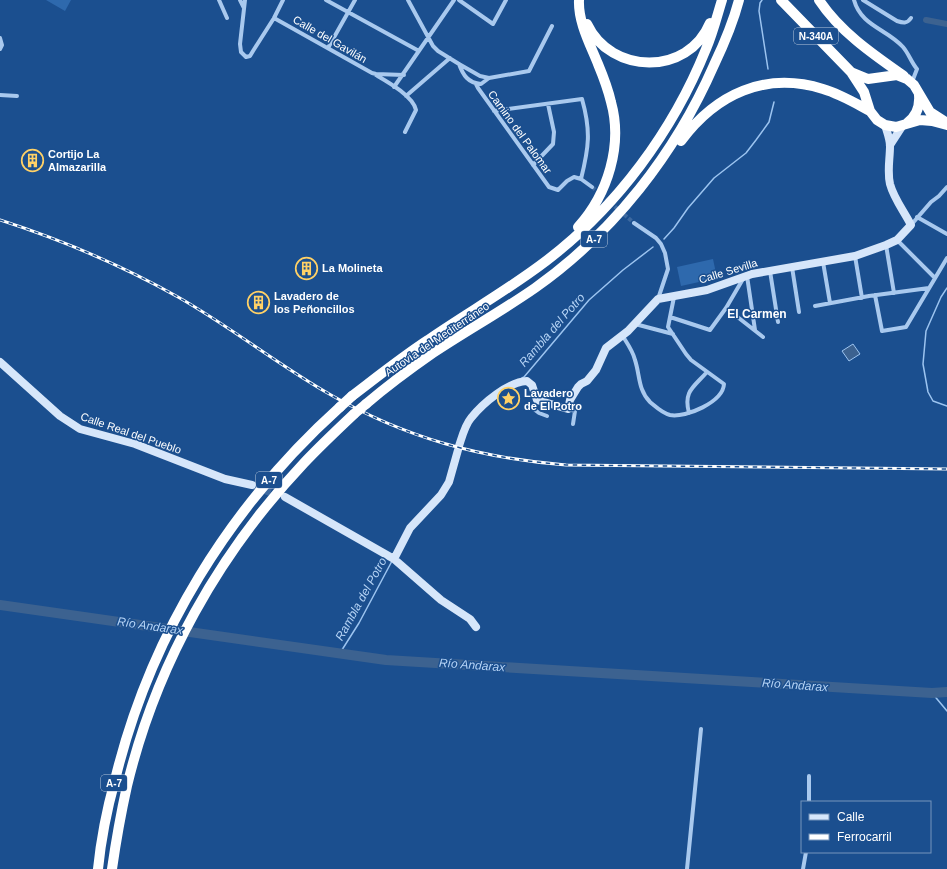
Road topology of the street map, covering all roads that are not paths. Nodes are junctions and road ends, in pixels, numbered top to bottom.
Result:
1 (220, 0) edge
2 (240, 0) edge
3 (245, 0) edge
4 (283, 0) edge
5 (326, 0) edge
6 (355, 0) edge
7 (408, 0) edge
8 (454, 0) edge
9 (458, 0) edge
10 (506, 0) edge
11 (580, 0) edge
12 (722, 0) edge
13 (739, 0) edge
14 (781, 0) edge
15 (819, 0) edge
16 (854, 0) edge
17 (863, 0) edge
18 (244, 8) junction
19 (348, 12) junction
20 (227, 18) dead end
21 (274, 18) junction
22 (911, 18) dead end
23 (552, 26) dead end
24 (0, 38) edge
25 (428, 38) junction
26 (328, 48) junction
27 (0, 49) edge
28 (419, 51) junction
29 (450, 58) junction
30 (459, 64) junction
31 (851, 72) junction
32 (376, 74) junction
33 (404, 75) junction
34 (489, 78) junction
35 (880, 78) junction
36 (910, 81) junction
37 (476, 84) junction
38 (394, 87) junction
39 (0, 95) edge
40 (919, 95) junction
41 (17, 96) dead end
42 (406, 96) junction
43 (548, 104) junction
44 (869, 106) junction
45 (494, 111) junction
46 (947, 122) edge
47 (885, 125) junction
48 (903, 125) junction
49 (947, 126) edge
50 (405, 132) dead end
51 (890, 145) junction
52 (533, 165) junction
53 (657, 168) junction
54 (581, 179) junction
55 (592, 186) tunnel mouth
56 (947, 187) edge
57 (917, 218) junction
58 (634, 223) tunnel mouth
59 (911, 225) junction
60 (947, 234) edge
61 (897, 240) junction
62 (886, 245) junction
63 (563, 248) junction
64 (855, 256) junction
65 (947, 258) edge
66 (823, 262) junction
67 (792, 267) junction
68 (770, 271) junction
69 (745, 277) junction
70 (935, 278) junction
71 (929, 288) junction
72 (894, 292) junction
73 (674, 296) junction
74 (875, 296) junction
75 (862, 298) junction
76 (658, 299) junction
77 (830, 303) junction
78 (815, 306) dead end
79 (726, 308) junction
80 (799, 312) dead end
81 (670, 317) junction
82 (778, 322) dead end
83 (635, 324) junction
84 (755, 330) junction
85 (673, 334) junction
86 (622, 335) junction
87 (763, 337) dead end
88 (0, 362) edge
89 (707, 372) junction
90 (544, 402) junction
91 (568, 409) junction
92 (689, 413) junction
93 (547, 416) dead end
94 (573, 424) dead end
95 (252, 485) tunnel mouth
96 (284, 497) tunnel mouth
97 (394, 559) junction
98 (476, 626) dead end
99 (701, 730) dead end
100 (809, 776) dead end
101 (809, 801) edge
102 (806, 853) edge
103 (98, 869) edge
104 (112, 869) edge
105 (687, 869) edge
106 (803, 869) edge

1 - 20 street
2 - 18 street
3 - 18 street
4 - 21 street
5 - 19 street
6 - 19 street
7 - 25 street
8 - 25 street
9 - 10 street
11 - 12 highway
11 - 63 highway
12 - 63 highway, Autovía del Mediterráneo / A-7
13 - 53 highway, Autovía del Mediterráneo / A-7
14 - 31 highway, N-340A
15 - 36 highway
16 - 36 street
17 - 22 street
18 - 21 street
19 - 26 street
19 - 28 street
21 - 26 street, Calle del Gavilán
23 - 34 street, Camino del Palomar
24 - 27 street
25 - 28 street
25 - 29 street
26 - 32 street, Calle del Gavilán
28 - 33 street
29 - 30 street
29 - 42 street
30 - 34 street
30 - 37 street, Camino del Palomar
31 - 35 highway, N-340A
31 - 44 highway, N-340A
32 - 33 street, Calle del Gavilán
32 - 38 street, Calle del Gavilán
33 - 38 street
34 - 37 street, Camino del Palomar
35 - 36 highway, N-340A
35 - 44 highway
36 - 40 highway
37 - 45 street, Camino del Palomar
38 - 42 street, Calle del Gavilán
39 - 41 street
40 - 46 highway
40 - 48 highway
42 - 50 street, Calle del Gavilán
43 - 45 street
43 - 52 street
43 - 54 street
44 - 47 highway, N-340A
44 - 53 highway
45 - 52 street, Camino del Palomar
47 - 48 highway
47 - 51 street
48 - 49 highway
48 - 51 street
51 - 59 street
52 - 54 street, Camino del Palomar
53 - 104 highway, Autovía del Mediterráneo / A-7, bridge
54 - 55 street
56 - 57 street, Calle Sevilla
57 - 59 street, Calle Sevilla
57 - 60 street
58 - 76 street
59 - 61 street, Calle Sevilla
61 - 62 street, Calle Sevilla
61 - 70 street
62 - 64 street, Calle Sevilla
62 - 72 street
63 - 103 highway, Autovía del Mediterráneo / A-7, bridge
64 - 66 street, Calle Sevilla
64 - 75 street
65 - 70 street
66 - 67 street, Calle Sevilla
66 - 77 street
67 - 68 street, Calle Sevilla
67 - 80 street
68 - 69 street, Calle Sevilla
68 - 82 street
69 - 73 street, Calle Sevilla
69 - 79 street
69 - 84 street
70 - 71 street
71 - 72 street
71 - 74 street
72 - 74 street
73 - 76 street, Calle Sevilla
73 - 81 street
74 - 75 street
75 - 77 street
76 - 83 street
77 - 78 street
79 - 81 street
79 - 84 street
81 - 85 street
83 - 85 street
83 - 86 street
84 - 87 street
85 - 89 street
86 - 91 street
86 - 92 street
88 - 95 street, Calle Real del Pueblo
89 - 92 street
89 - 92 street
90 - 91 street
90 - 93 street
90 - 97 street
91 - 94 street
96 - 97 street
97 - 98 street
99 - 105 street
100 - 101 street
102 - 106 street

